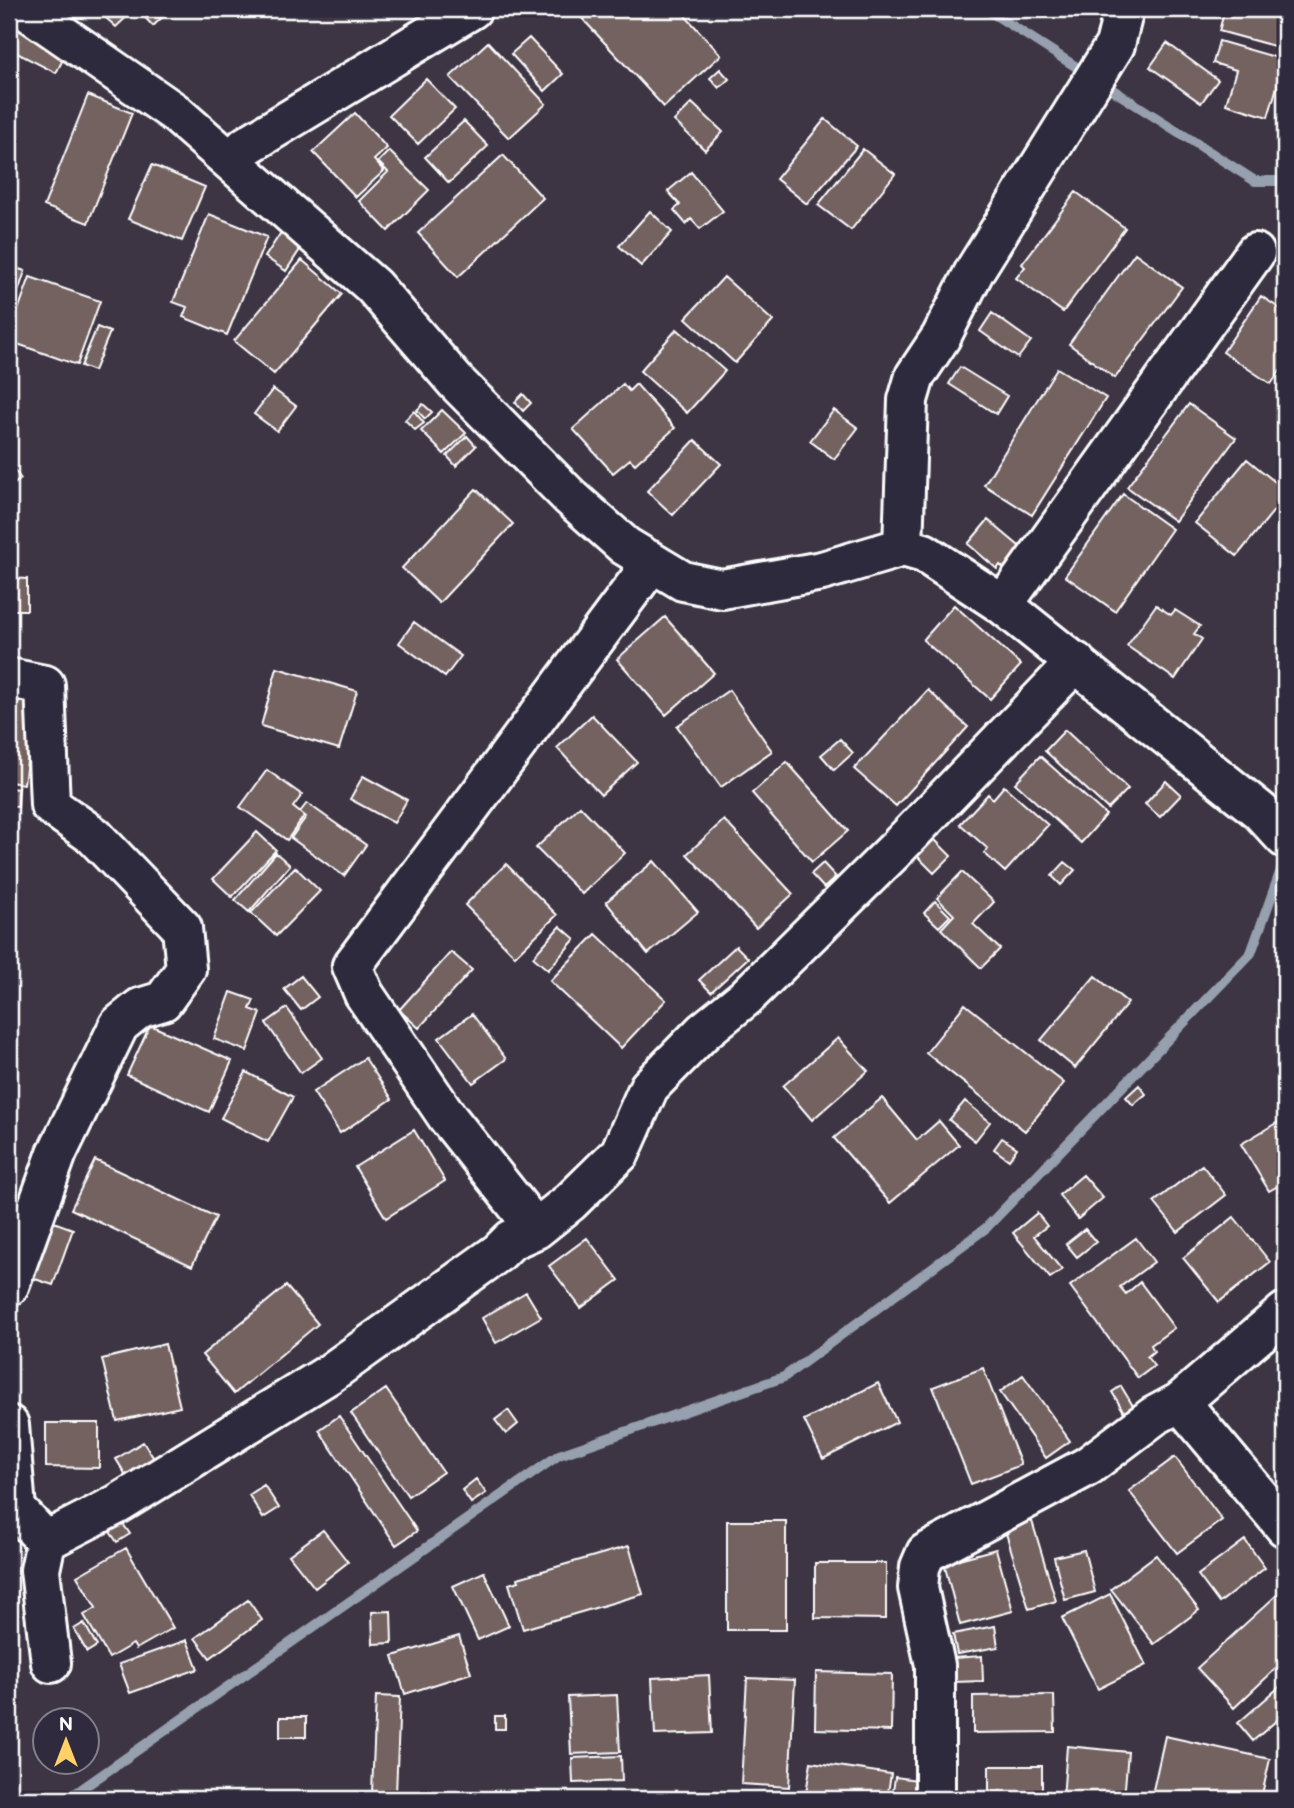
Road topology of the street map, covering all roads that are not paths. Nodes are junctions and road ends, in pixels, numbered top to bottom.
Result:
1 (25, 9) edge
2 (472, 9) edge
3 (1119, 27) edge
4 (231, 161) junction
5 (1255, 253) dead end
6 (903, 547) junction
7 (649, 560) junction
8 (1003, 605) junction
9 (1076, 662) junction
10 (9, 678) edge
11 (1273, 825) edge
12 (536, 1229) junction
13 (9, 1286) edge
14 (1285, 1312) edge
15 (1180, 1402) junction
16 (9, 1425) edge
17 (1285, 1527) edge
18 (46, 1541) junction
19 (51, 1663) dead end
20 (934, 1799) edge

1 - 4 street
2 - 4 street
3 - 6 street
4 - 7 street
5 - 8 street
6 - 7 street
6 - 8 street
7 - 12 street
8 - 9 street
9 - 11 street
9 - 12 street
10 - 13 street
12 - 18 street
14 - 15 street
15 - 17 street
15 - 20 street
16 - 18 street
18 - 19 street

